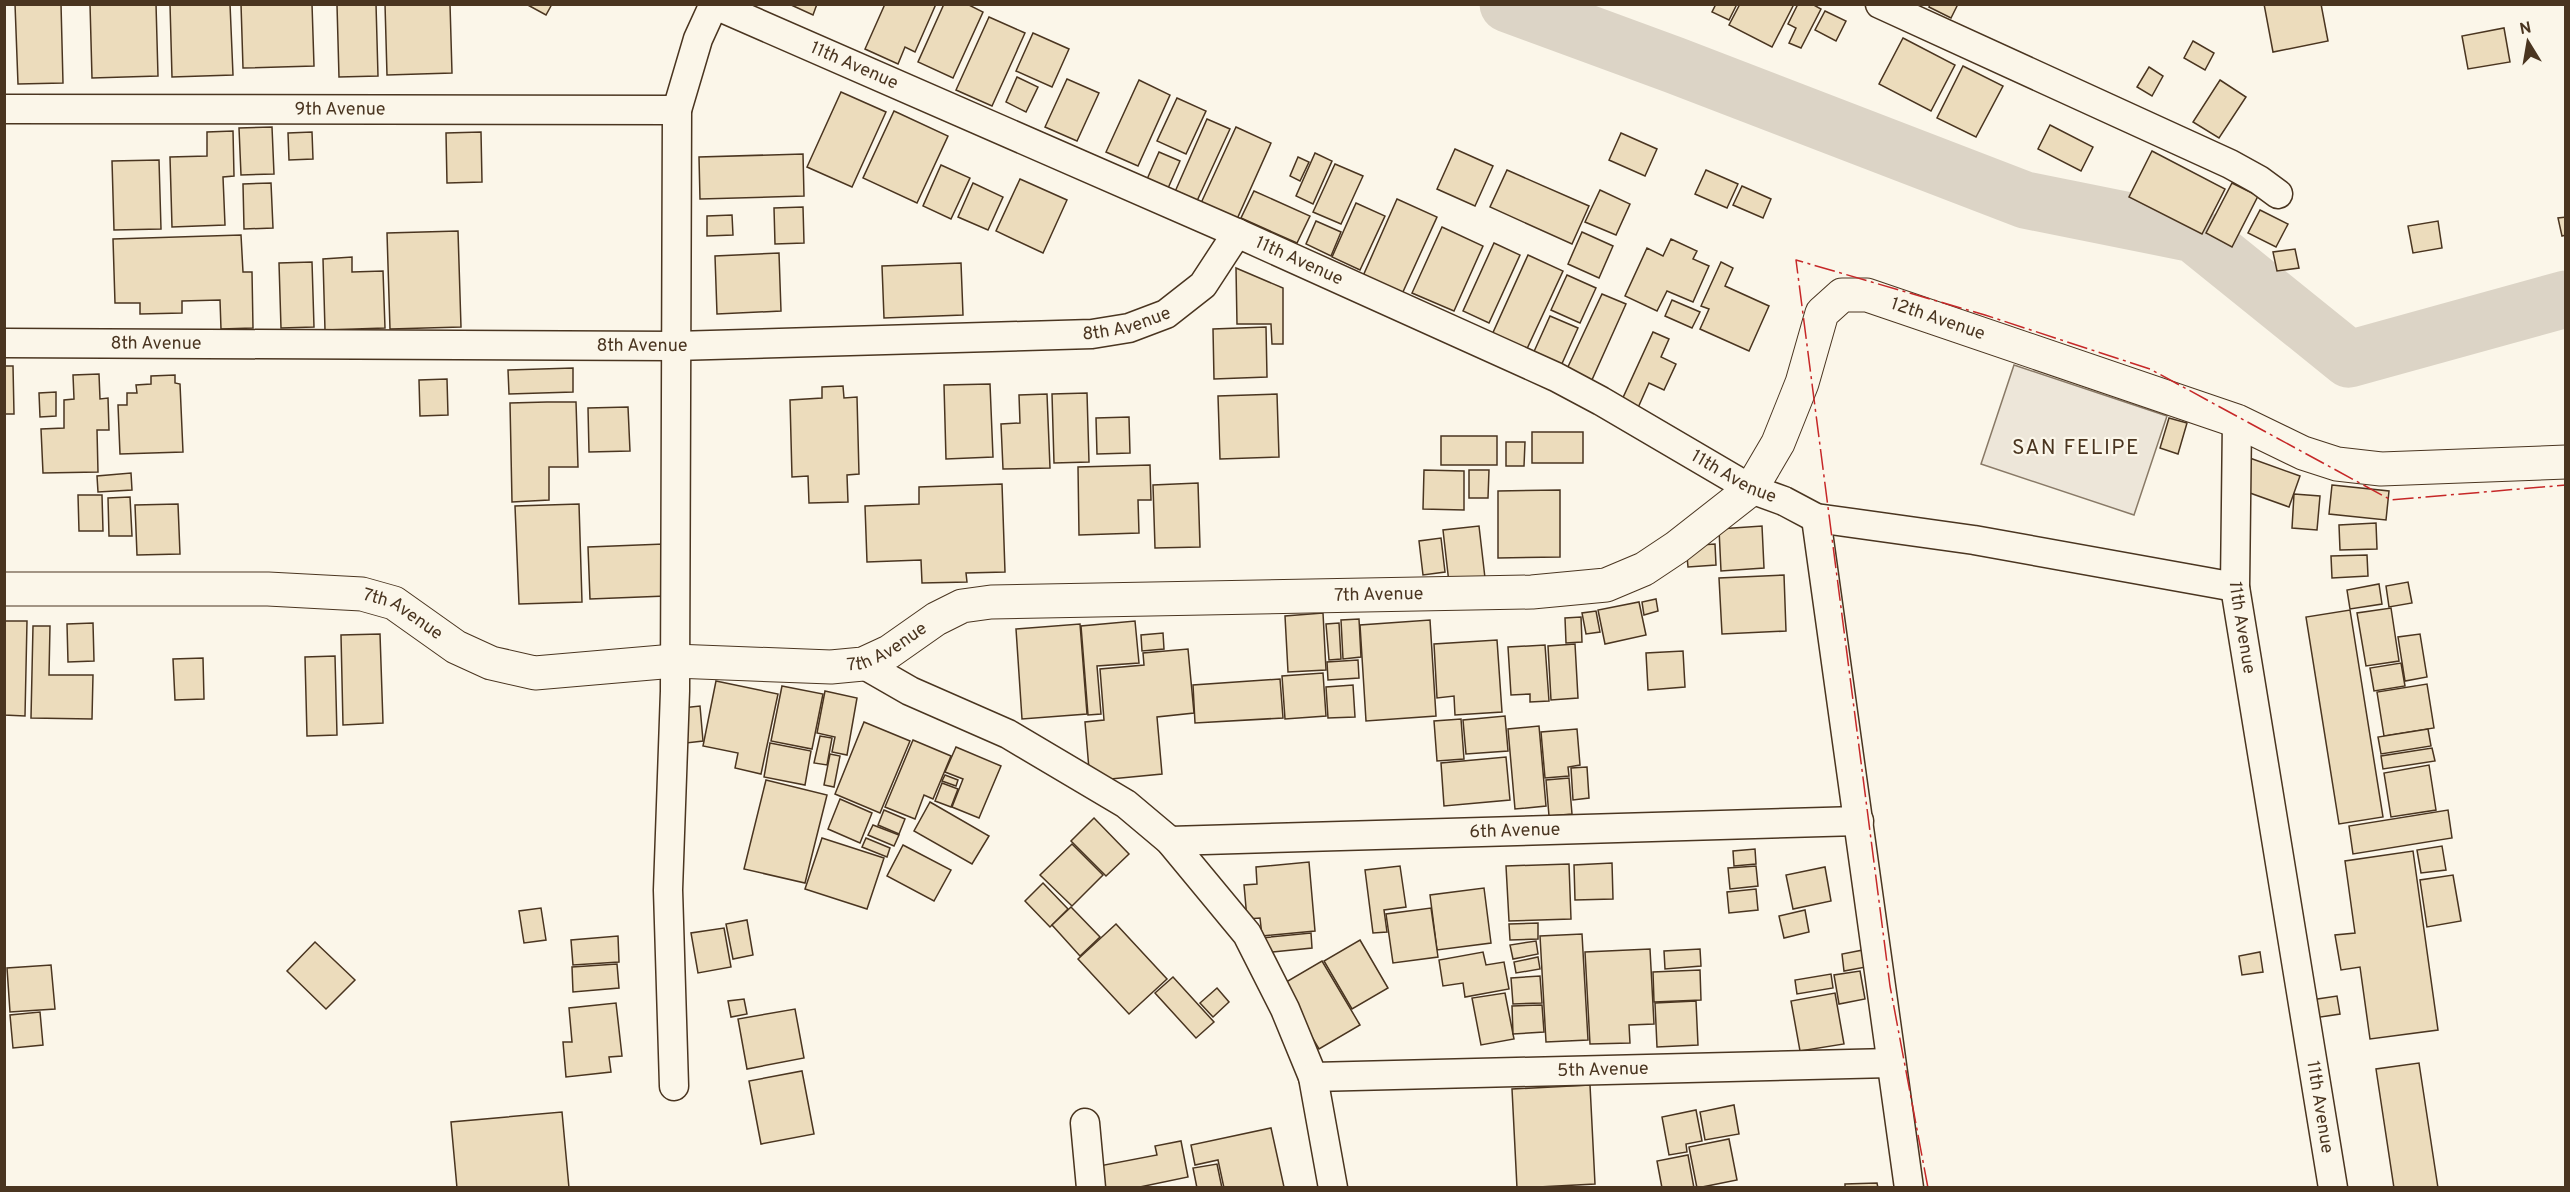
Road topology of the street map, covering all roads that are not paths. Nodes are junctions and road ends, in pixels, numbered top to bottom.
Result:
1 (1880, 4) edge
2 (714, 5) edge
3 (4, 110) edge
4 (677, 110) junction
5 (2278, 194) dead end
6 (1237, 233) junction
7 (4, 343) edge
8 (675, 346) junction
9 (2237, 421) junction
10 (2565, 462) edge
11 (1751, 489) junction
12 (1816, 518) junction
13 (2235, 587) junction
14 (4, 589) edge
15 (674, 660) junction
16 (863, 664) junction
17 (1859, 821) junction
18 (1170, 841) junction
19 (1891, 1063) junction
20 (1313, 1077) junction
21 (674, 1086) dead end
22 (1085, 1123) dead end
23 (1091, 1188) edge
24 (1333, 1188) edge
25 (1909, 1188) edge
26 (2332, 1188) edge

1 - 5 street
2 - 4 street
2 - 6 street, 11th Avenue
3 - 4 street, 9th Avenue
4 - 8 street
6 - 8 street, 8th Avenue
6 - 11 street, 11th Avenue
7 - 8 street, 8th Avenue
8 - 15 street
9 - 10 street, 12th Avenue
9 - 11 street, 12th Avenue
9 - 13 street
11 - 12 street, 11th Avenue
11 - 16 street, 7th Avenue
12 - 13 street, 11th Avenue
12 - 17 street
13 - 26 street, 11th Avenue
14 - 15 street, 7th Avenue
15 - 16 street, 7th Avenue
15 - 21 street
16 - 18 street
17 - 18 street, 6th Avenue
17 - 19 street
18 - 20 street
19 - 20 street, 5th Avenue
19 - 25 street
20 - 24 street
22 - 23 street

